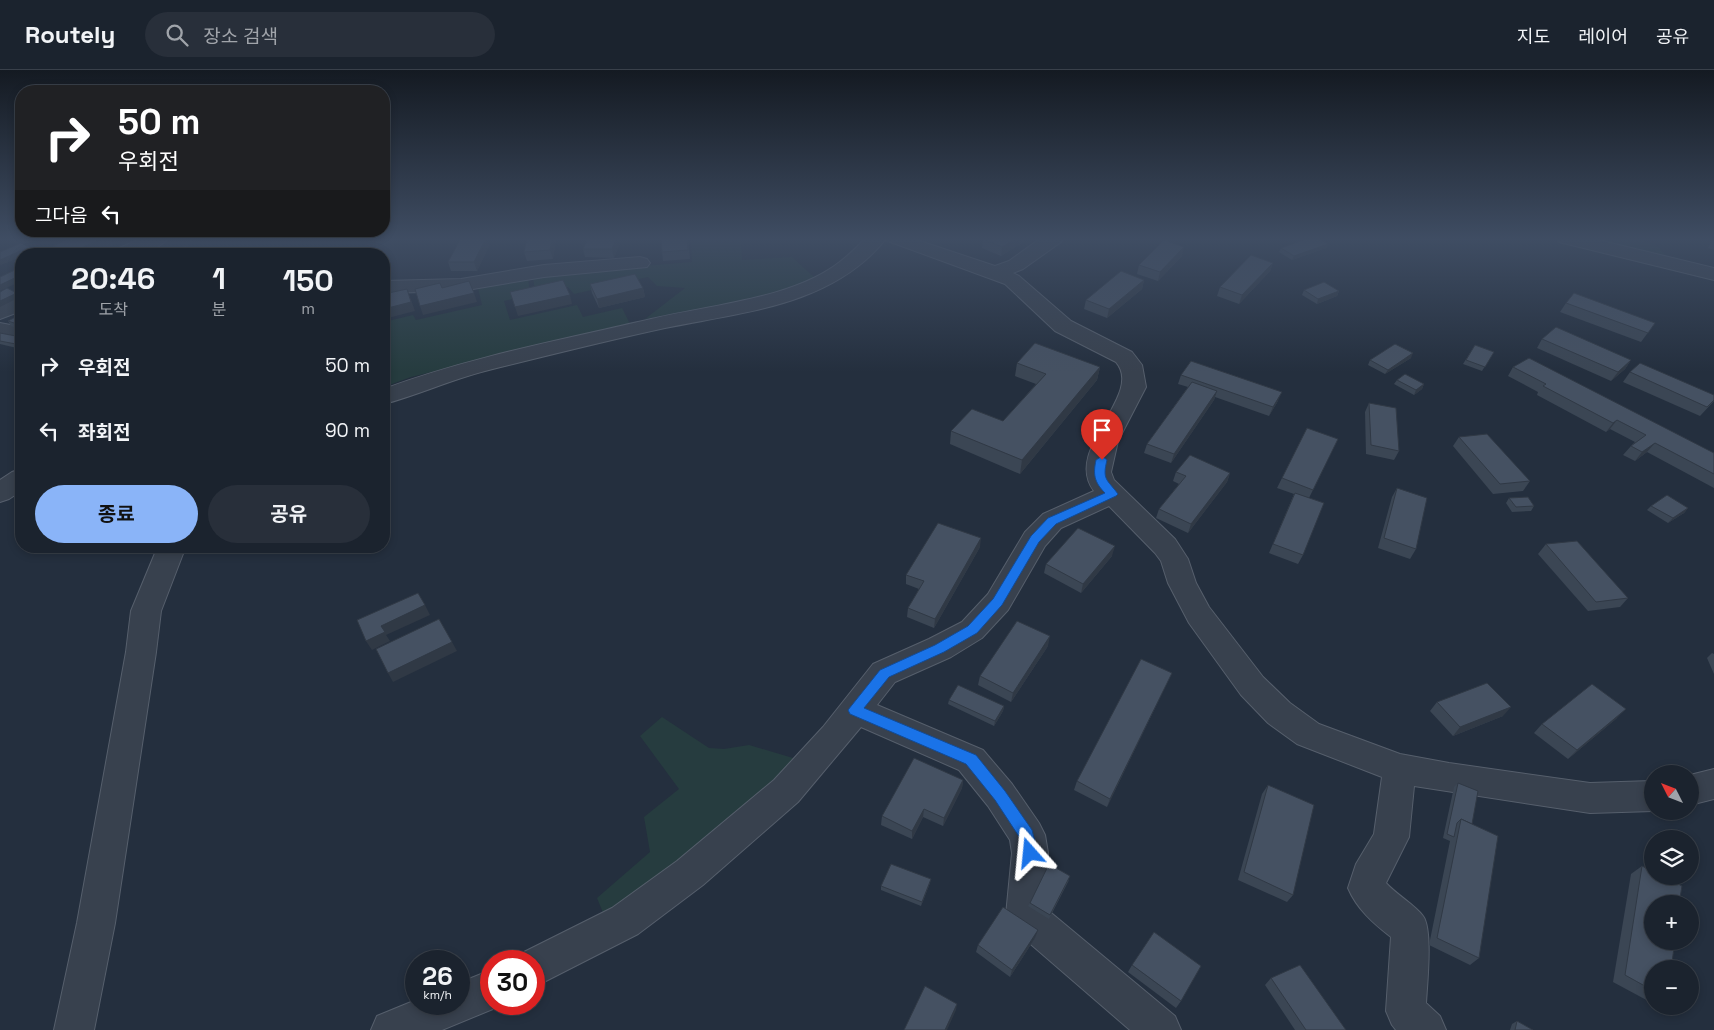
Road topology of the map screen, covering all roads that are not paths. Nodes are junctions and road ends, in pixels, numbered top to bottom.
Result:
1 (474, 283) edge
2 (820, 283) edge
3 (1015, 283) edge
4 (390, 287) edge
5 (15, 306) edge
6 (0, 313) edge
7 (0, 329) edge
8 (15, 332) edge
9 (390, 395) edge
10 (15, 482) edge
11 (0, 493) edge
12 (1112, 494) junction
13 (169, 553) edge
14 (854, 710) junction
15 (1400, 768) junction
16 (1714, 784) edge
17 (1699, 788) edge
18 (1644, 796) edge
19 (545, 962) edge
20 (430, 1015) edge
21 (74, 1030) edge
22 (391, 1030) edge
23 (1161, 1030) edge
24 (1426, 1030) edge

1 - 4 street
2 - 9 street
3 - 12 street
5 - 6 street
7 - 8 street
10 - 11 street
12 - 14 street
12 - 15 street
13 - 21 street
14 - 19 street
14 - 23 street
15 - 18 street
15 - 24 street
16 - 17 street
20 - 22 street

